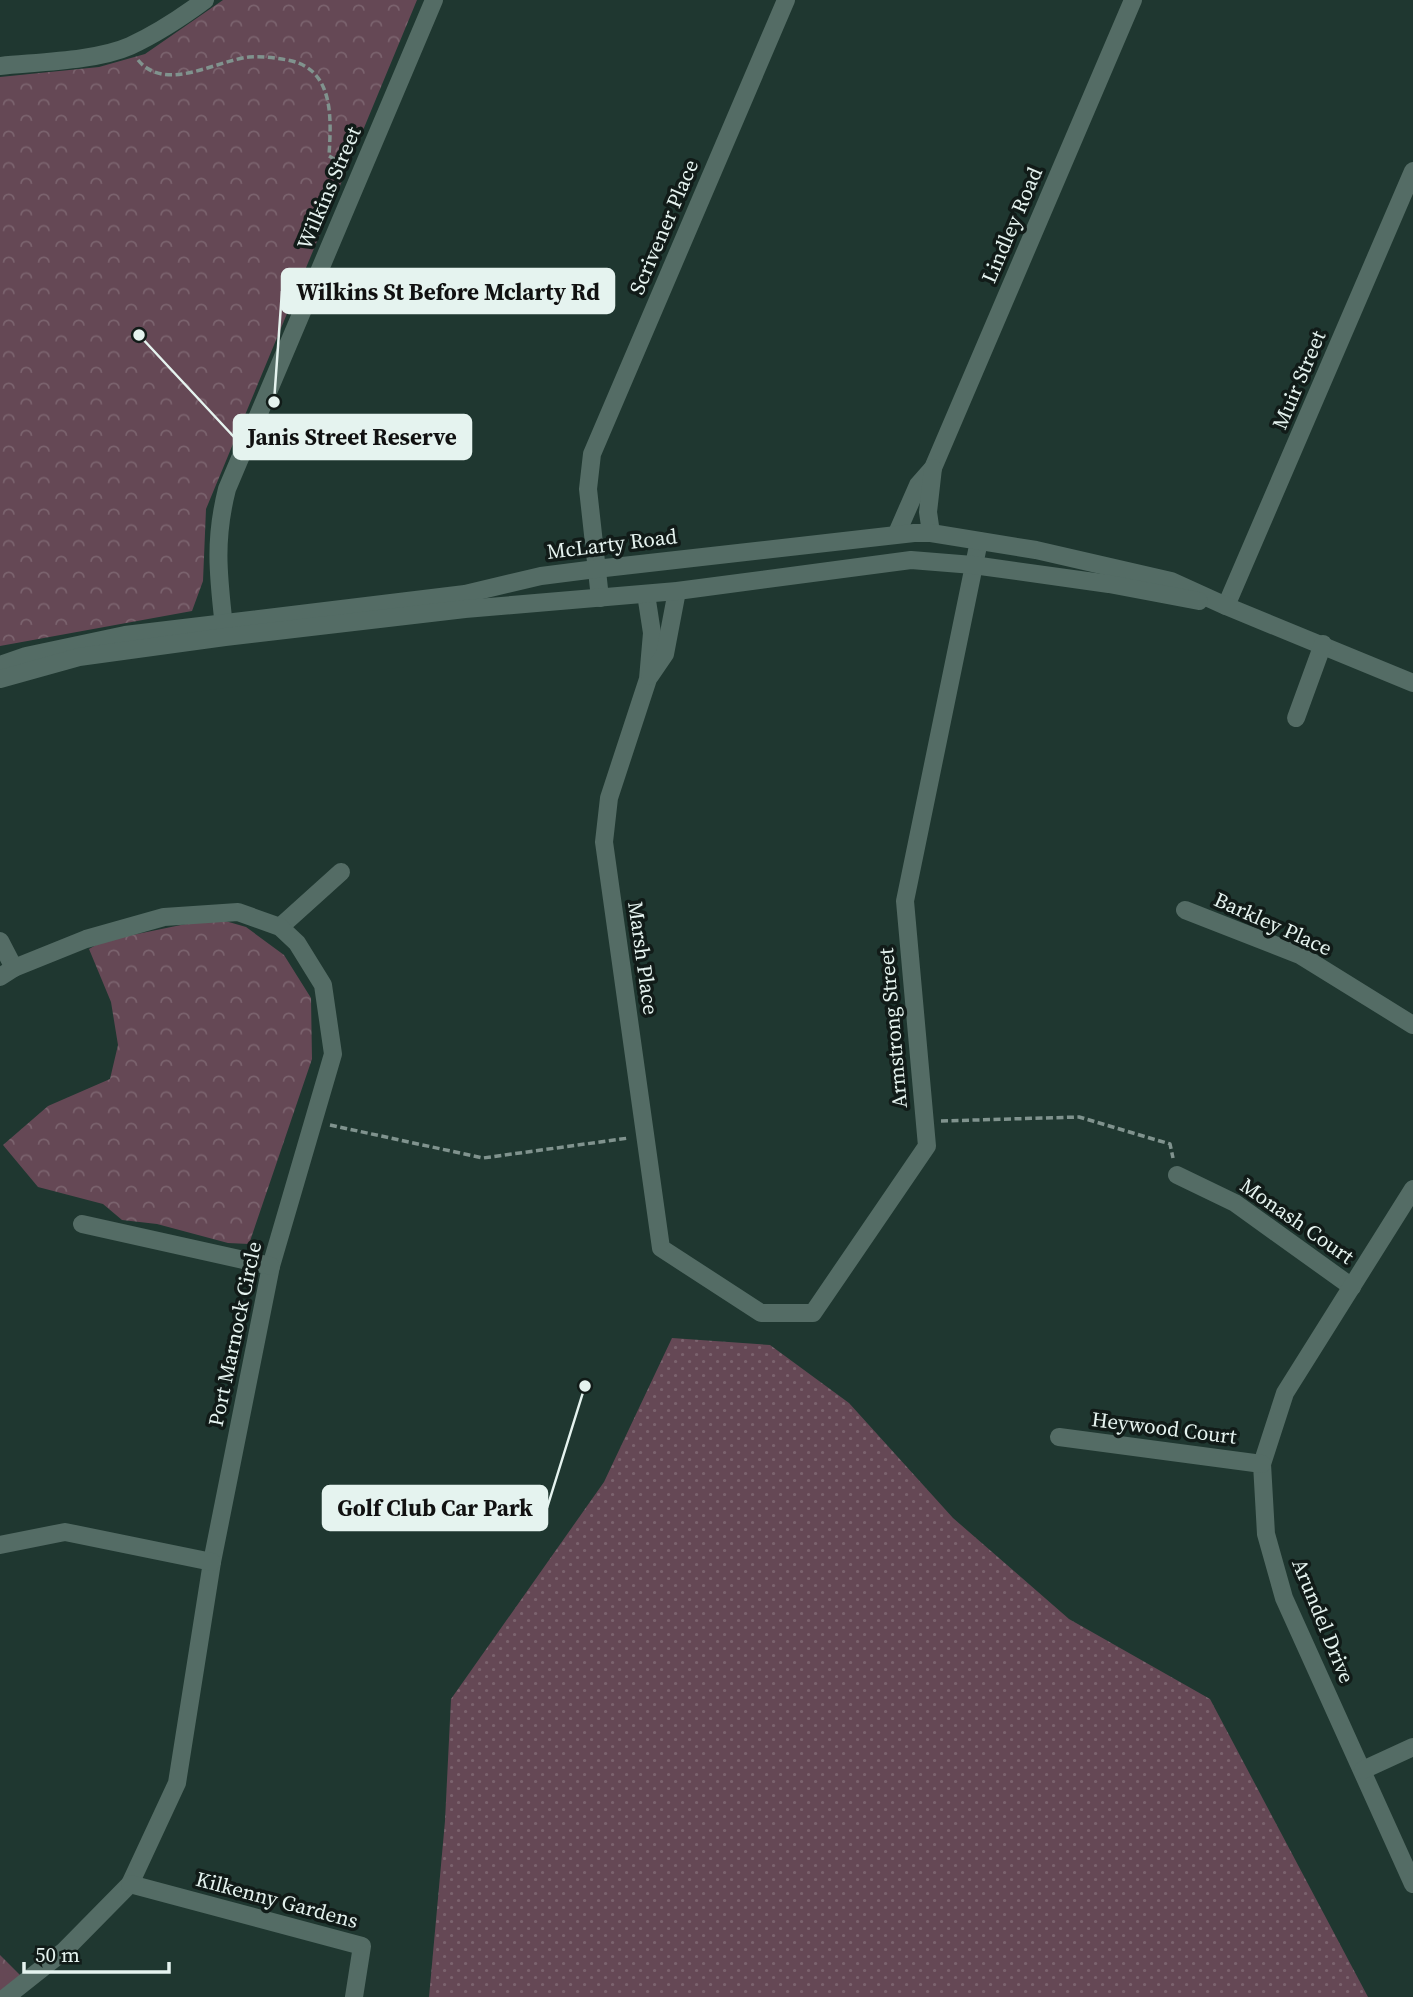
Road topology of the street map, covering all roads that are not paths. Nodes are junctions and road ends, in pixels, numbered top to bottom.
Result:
1 (205, 0) edge
2 (433, 0) edge
3 (786, 0) edge
4 (1133, 0) edge
5 (0, 66) edge
6 (1413, 171) edge
7 (933, 468) junction
8 (914, 533) junction
9 (979, 541) junction
10 (911, 559) junction
11 (660, 561) junction
12 (974, 565) junction
13 (596, 569) junction
14 (662, 592) junction
15 (600, 598) junction
16 (1226, 606) junction
17 (224, 631) junction
18 (1323, 645) junction
19 (0, 665) edge
20 (0, 679) edge
21 (648, 679) junction
22 (1413, 683) edge
23 (1296, 718) dead end
24 (341, 872) dead end
25 (1185, 910) dead end
26 (280, 928) junction
27 (0, 941) edge
28 (7, 973) edge
29 (1413, 1024) edge
30 (1178, 1175) road end
31 (1413, 1189) edge
32 (82, 1224) dead end
33 (661, 1248) joint
34 (271, 1266) junction
35 (1352, 1287) junction
36 (1059, 1437) dead end
37 (1262, 1464) junction
38 (0, 1545) edge
39 (212, 1562) junction
40 (1413, 1747) edge
41 (1363, 1770) junction
42 (130, 1884) junction
43 (1413, 1884) edge
44 (6, 1997) edge
45 (354, 1997) edge

1 - 5 street
2 - 17 street, Wilkins Street
3 - 13 street, Scrivener Place
4 - 7 street, Lindley Road
6 - 16 street, Muir Street
7 - 8 street, Lindley Road
7 - 8 street, Lindley Road
8 - 9 street, McLarty Road
8 - 10 street
8 - 11 street, McLarty Road
9 - 12 street, Armstrong Street
9 - 16 street, McLarty Road
10 - 12 street, McLarty Road
10 - 14 street, McLarty Road
11 - 13 street, McLarty Road
11 - 14 street
12 - 16 street, McLarty Road
12 - 33 street, Armstrong Street
13 - 15 street, Scrivener Place
13 - 17 street, McLarty Road
14 - 15 street, McLarty Road
14 - 21 street, Marsh Place
14 - 21 street, Marsh Place
15 - 17 street, McLarty Road
16 - 18 street, McLarty Road
17 - 19 street, McLarty Road
17 - 20 street, McLarty Road
18 - 22 street, McLarty Road
18 - 23 street
21 - 33 street, Marsh Place
24 - 26 street
25 - 29 street, Barkley Place
26 - 28 street, Port Marnock Circle
26 - 34 street, Port Marnock Circle
27 - 28 street
30 - 35 street, Monash Court
31 - 35 street, Arundel Drive
32 - 34 street
34 - 39 street, Port Marnock Circle
35 - 37 street, Arundel Drive
36 - 37 street, Heywood Court
37 - 41 street, Arundel Drive
38 - 39 street
39 - 42 street, Port Marnock Circle
40 - 41 street
41 - 43 street, Arundel Drive
42 - 44 street, Port Marnock Circle
42 - 45 street, Kilkenny Gardens

